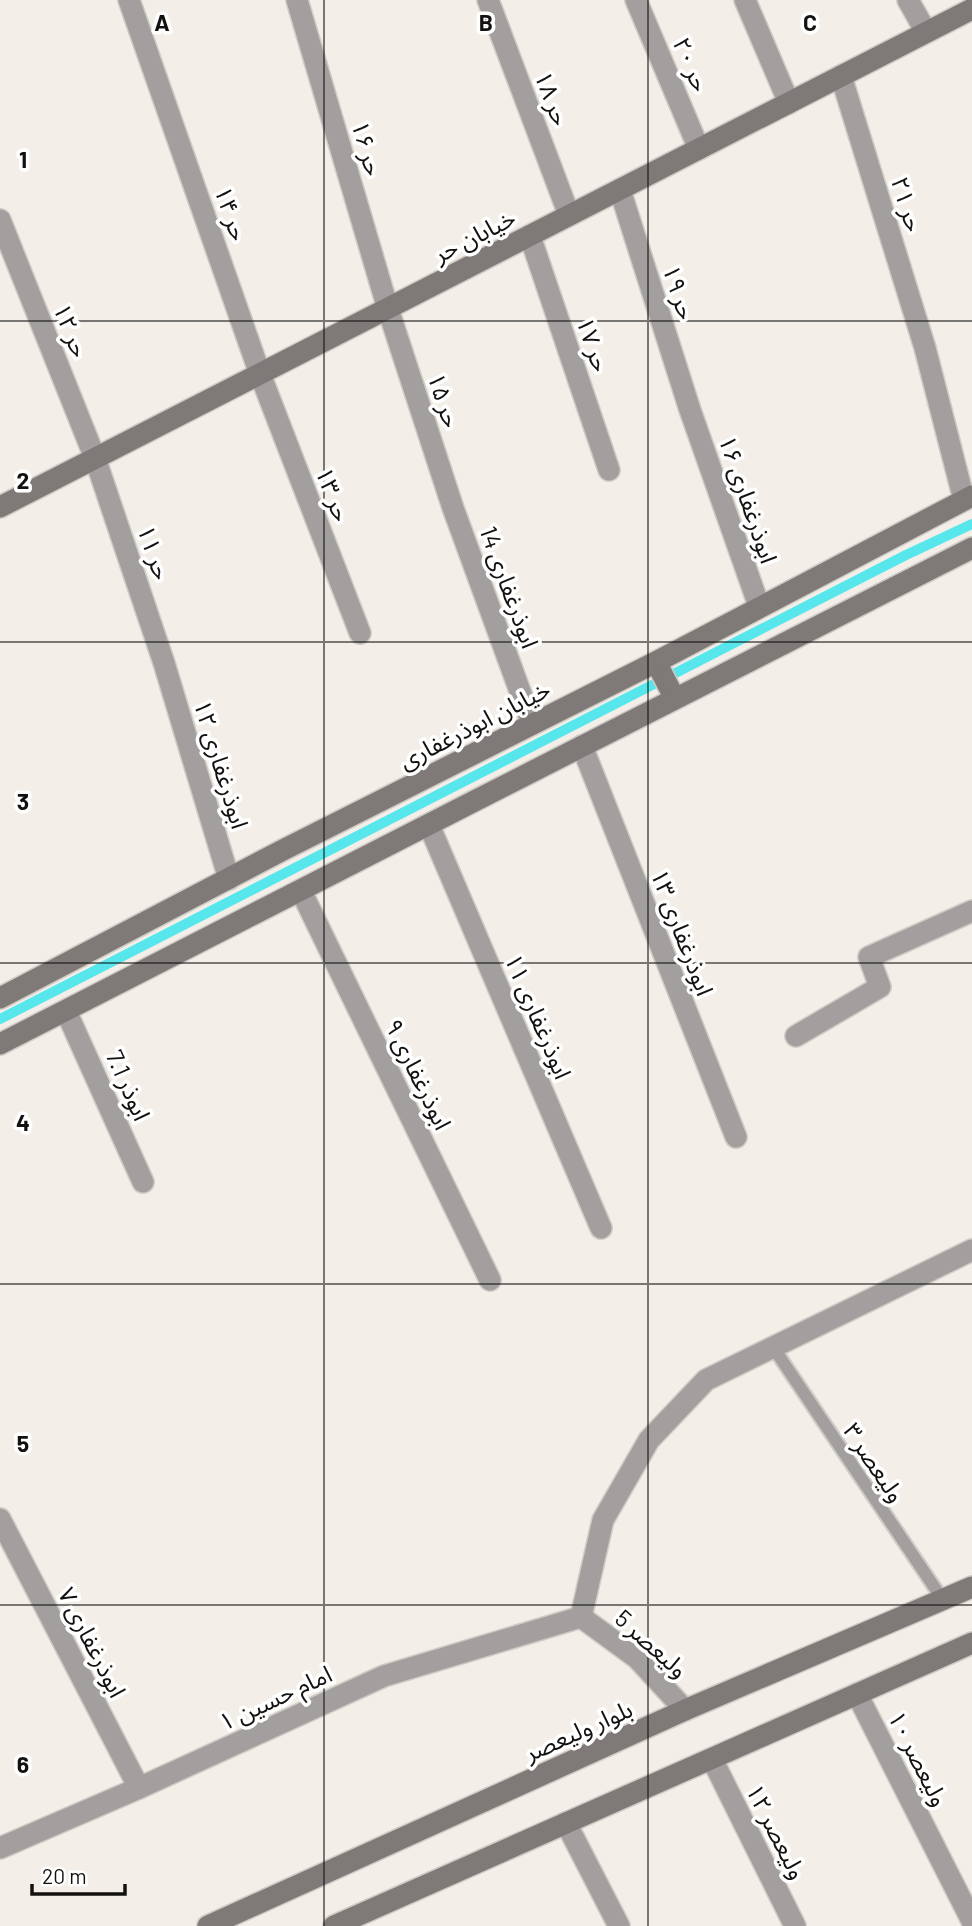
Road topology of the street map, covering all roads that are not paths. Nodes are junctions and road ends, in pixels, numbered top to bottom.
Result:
1 (130, 0) edge
2 (488, 0) edge
3 (636, 0) edge
4 (745, 0) edge
5 (908, 0) edge
6 (298, 1) edge
7 (972, 9) edge
8 (926, 33) junction
9 (841, 76) junction
10 (789, 103) junction
11 (699, 149) junction
12 (620, 190) junction
13 (569, 215) junction
14 (0, 220) edge
15 (530, 236) junction
16 (388, 309) junction
17 (260, 374) junction
18 (690, 410) joint
19 (95, 458) junction
20 (609, 470) dead end
21 (968, 498) edge
22 (0, 507) edge
23 (453, 508) joint
24 (972, 548) edge
25 (759, 606) junction
26 (360, 633) dead end
27 (164, 663) joint
28 (657, 664) junction
29 (673, 695) junction
30 (532, 724) junction
31 (582, 746) junction
32 (429, 825) junction
33 (229, 879) junction
34 (301, 891) junction
35 (972, 911) edge
36 (0, 998) edge
37 (66, 1010) junction
38 (796, 1036) dead end
39 (0, 1044) edge
40 (736, 1137) dead end
41 (144, 1182) dead end
42 (601, 1228) dead end
43 (972, 1250) edge
44 (491, 1280) dead end
45 (773, 1347) junction
46 (0, 1519) edge
47 (972, 1587) edge
48 (943, 1600) junction
49 (582, 1617) junction
50 (972, 1643) edge
51 (857, 1694) junction
52 (685, 1710) junction
53 (712, 1759) junction
54 (139, 1788) junction
55 (566, 1823) junction
56 (0, 1848) edge
57 (972, 1922) edge
58 (208, 1926) edge
59 (334, 1926) edge
60 (620, 1926) edge
61 (795, 1926) edge

1 - 17 street, حر ۱۴
2 - 13 street, حر ۱۸
3 - 11 street, حر ۲۰
4 - 10 street
5 - 8 street
6 - 16 street, حر ۱۶
7 - 8 street, خیابان حر
8 - 9 street, خیابان حر
9 - 10 street, خیابان حر
9 - 21 street, حر ۲۱
10 - 11 street, خیابان حر
11 - 12 street, خیابان حر
12 - 13 street, خیابان حر
12 - 18 street, حر ۱۹
13 - 15 street, خیابان حر
14 - 19 street, حر ۱۲
15 - 16 street, خیابان حر
15 - 20 street, حر ۱۷
16 - 17 street, خیابان حر
16 - 23 street, حر ۱۵
17 - 19 street, خیابان حر
17 - 26 street, حر ۱۳
18 - 25 street, ابوذرغفاری ۱۶
19 - 22 street, خیابان حر
19 - 27 street, حر ۱۱
21 - 25 street, خیابان ابوذرغفاری
23 - 30 street, ابوذرغفاری 14
24 - 29 street
25 - 28 street, خیابان ابوذرغفاری
27 - 33 street, ابوذرغفاری ۱۲
28 - 29 street
28 - 30 street, خیابان ابوذرغفاری
29 - 31 street
30 - 33 street, خیابان ابوذرغفاری
31 - 32 street
31 - 40 street, ابوذرغفاری ۱۳
32 - 34 street
32 - 42 street, ابوذرغفاری ۱۱
33 - 36 street, خیابان ابوذرغفاری
34 - 37 street
34 - 44 street, ابوذرغفاری ۹
35 - 38 street
37 - 39 street
37 - 41 street, ابوذر 7.1
43 - 45 street
45 - 48 lane, ولیعصر ۳
45 - 49 street
46 - 54 street, ابوذرغفاری ۷
47 - 48 street, بلوار ولیعصر
48 - 52 street, بلوار ولیعصر
49 - 52 street, ولیعصر 5
49 - 54 street, امام حسین ۱
50 - 51 street
51 - 53 street
51 - 57 street, ولیعصر ۱۰
52 - 58 street, بلوار ولیعصر
53 - 55 street
53 - 61 street, ولیعصر ۱۲
54 - 56 street, امام حسین ۱
55 - 59 street
55 - 60 street

